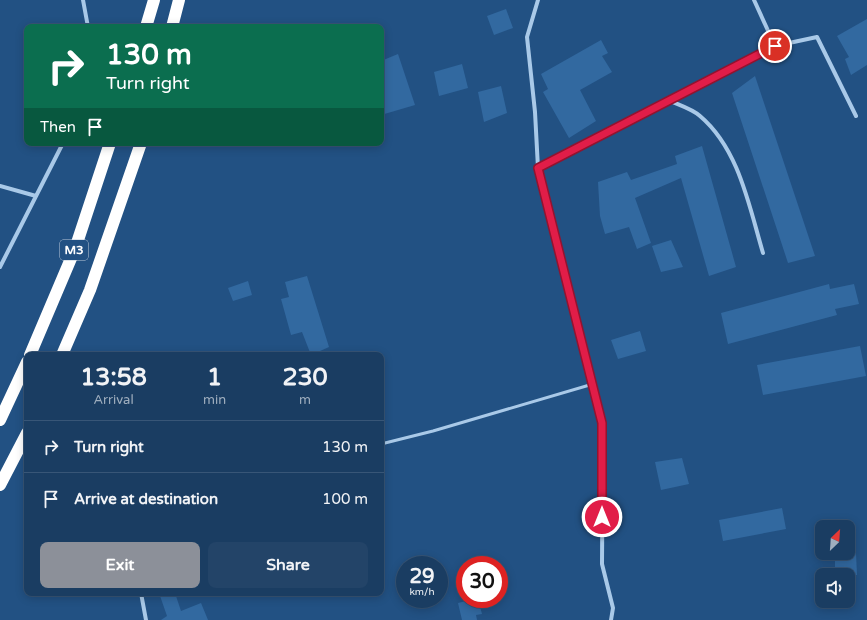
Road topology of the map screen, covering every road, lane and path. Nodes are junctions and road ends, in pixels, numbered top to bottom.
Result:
1 (82, 0) edge
2 (154, 0) edge
3 (179, 0) edge
4 (538, 0) edge
5 (754, 0) edge
6 (87, 24) edge
7 (147, 24) edge
8 (173, 24) edge
9 (775, 46) junction
10 (670, 101) junction
11 (856, 116) dead end
12 (61, 146) edge
13 (109, 146) edge
14 (140, 146) edge
15 (538, 168) junction
16 (0, 186) edge
17 (36, 196) junction
18 (763, 253) dead end
19 (0, 267) edge
20 (31, 352) edge
21 (63, 352) edge
22 (24, 368) edge
23 (593, 384) junction
24 (0, 420) edge
25 (24, 439) edge
26 (384, 443) edge
27 (0, 485) edge
28 (141, 596) edge
29 (146, 620) edge
30 (611, 620) edge

1 - 6 street
2 - 7 highway
3 - 8 highway
4 - 15 street
5 - 9 street
9 - 10 street
9 - 11 street
10 - 15 street
10 - 18 street
12 - 17 street
13 - 20 highway, M3
14 - 21 highway, M3
15 - 23 street
16 - 17 street
17 - 19 street
22 - 24 highway
23 - 26 lane
23 - 30 street
25 - 27 highway
28 - 29 street

